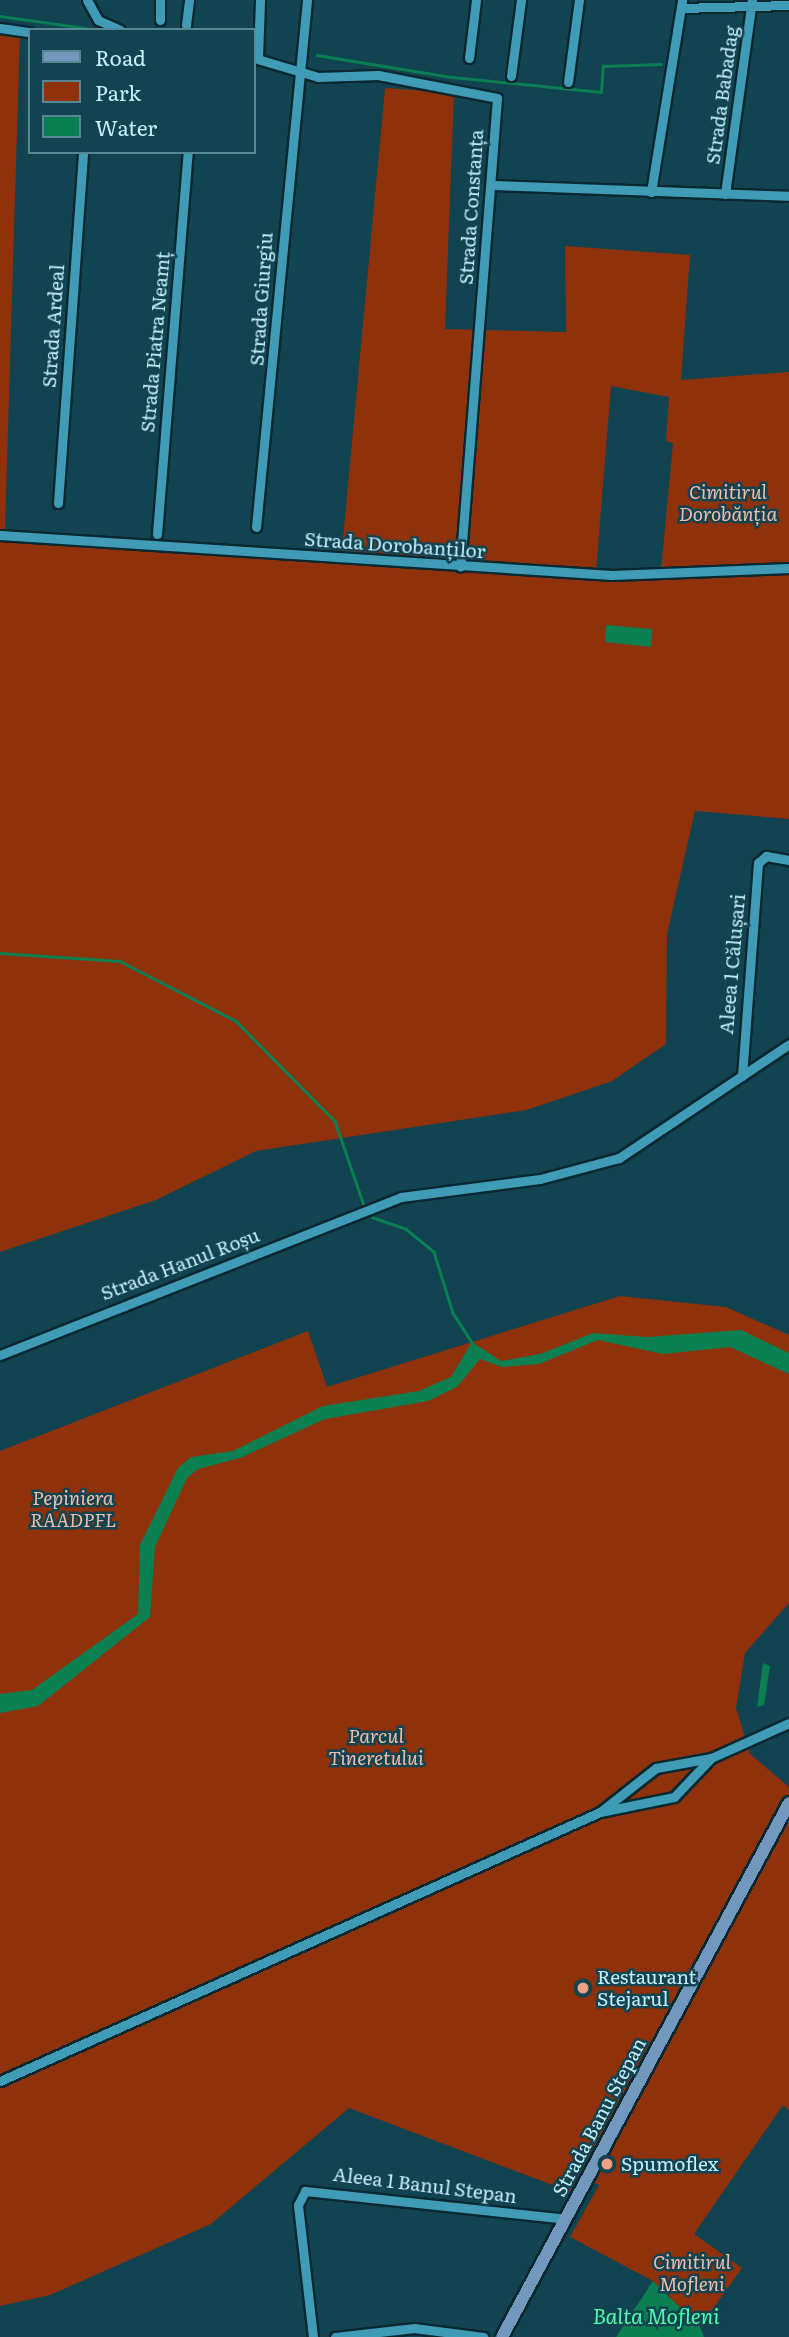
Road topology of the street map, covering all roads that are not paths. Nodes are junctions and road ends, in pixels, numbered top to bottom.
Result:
1 (87, 0) edge
2 (160, 0) edge
3 (188, 0) edge
4 (260, 0) edge
5 (307, 0) edge
6 (476, 0) edge
7 (521, 0) edge
8 (579, 0) edge
9 (752, 3) edge
10 (786, 3) edge
11 (682, 4) edge
12 (160, 20) dead end
13 (186, 25) dead end
14 (0, 28) edge
15 (116, 28) edge
16 (28, 32) edge
17 (256, 58) edge
18 (469, 58) dead end
19 (297, 72) junction
20 (511, 76) dead end
21 (568, 82) dead end
22 (83, 154) edge
23 (188, 154) edge
24 (491, 185) junction
25 (651, 192) junction
26 (726, 194) junction
27 (789, 196) edge
28 (58, 503) dead end
29 (256, 527) dead end
30 (157, 534) dead end
31 (0, 535) edge
32 (460, 567) junction
33 (789, 568) edge
34 (789, 860) edge
35 (789, 1044) edge
36 (742, 1076) junction
37 (0, 1355) edge
38 (789, 1723) edge
39 (711, 1758) junction
40 (789, 1803) edge
41 (600, 1812) junction
42 (0, 2081) edge
43 (566, 2219) junction
44 (313, 2337) edge
45 (335, 2337) edge
46 (483, 2337) edge
47 (502, 2337) edge

1 - 15 street
2 - 12 street
3 - 13 street
4 - 17 street
5 - 19 street, Strada Giurgiu
6 - 18 street
7 - 20 street
8 - 21 street
9 - 10 street
9 - 11 street
9 - 26 street, Strada Babadag
11 - 25 street
14 - 16 street
17 - 19 street, Strada Constanța
19 - 24 street, Strada Constanța
19 - 29 street, Strada Giurgiu
22 - 28 street, Strada Ardeal
23 - 30 street, Strada Piatra Neamț
24 - 25 street
24 - 32 street, Strada Constanța
25 - 26 street
26 - 27 street
31 - 32 street, Strada Dorobanților
32 - 33 street, Strada Dorobanților
34 - 36 street, Aleea 1 Călușari
35 - 36 street, Strada Hanul Roșu
36 - 37 street, Strada Hanul Roșu
38 - 39 street
39 - 41 street
39 - 41 street
40 - 43 main road, Strada Banu Stepan
41 - 42 street
43 - 44 street, Aleea 1 Banul Stepan
43 - 47 main road, Strada Banu Stepan
45 - 46 street

